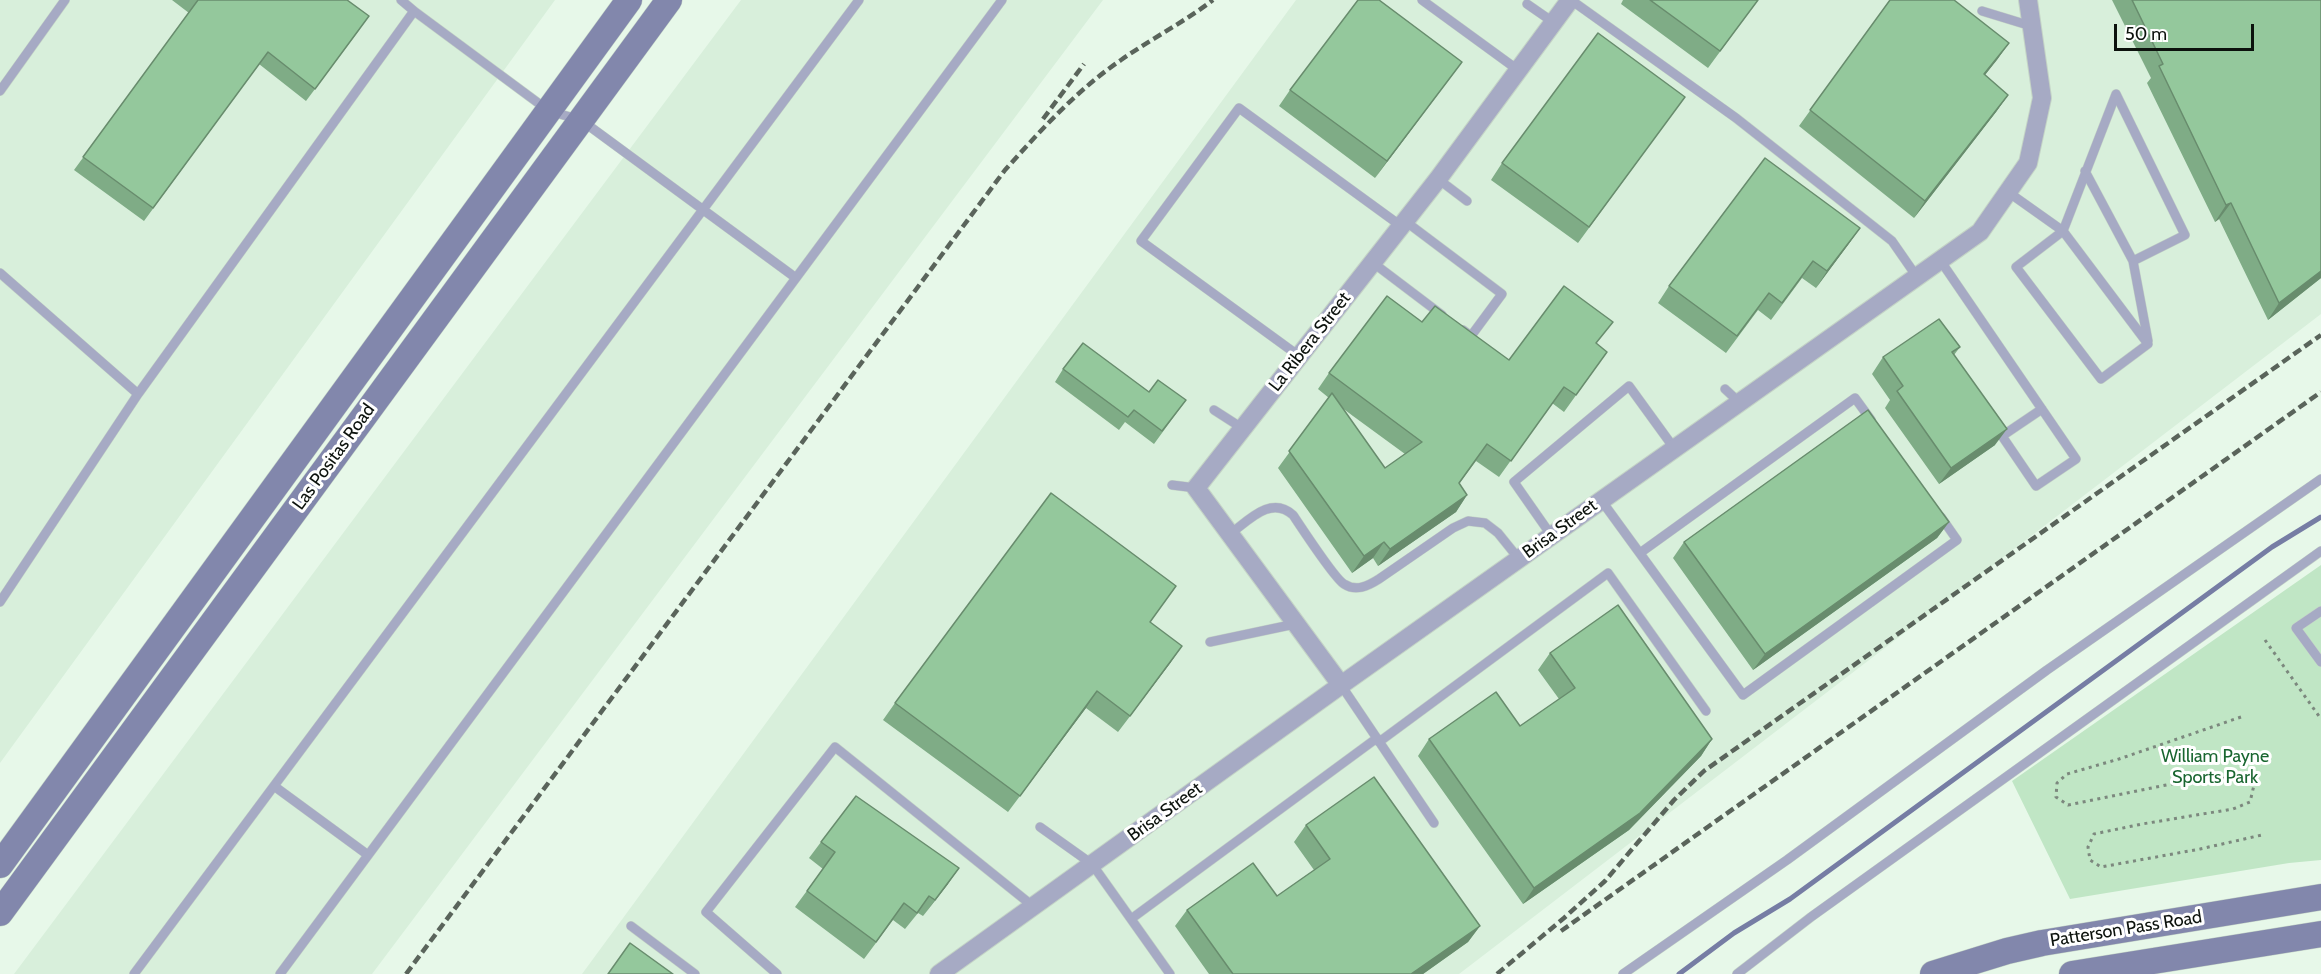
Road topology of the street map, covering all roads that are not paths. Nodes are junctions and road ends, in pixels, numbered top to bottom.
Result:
1 (65, 0) edge
2 (401, 0) edge
3 (629, 0) edge
4 (669, 0) edge
5 (859, 0) edge
6 (1002, 0) edge
7 (1422, 0) edge
8 (1570, 0) edge
9 (2028, 0) edge
10 (1527, 4) dead end
11 (414, 11) junction
12 (1982, 11) dead end
13 (1553, 22) junction
14 (2031, 26) junction
15 (1518, 69) junction
16 (0, 91) edge
17 (549, 111) junction
18 (580, 120) junction
19 (2085, 171) junction
20 (1438, 179) junction
21 (2008, 192) junction
22 (1467, 201) dead end
23 (704, 210) junction
24 (1403, 223) junction
25 (2062, 231) junction
26 (1940, 260) junction
27 (2133, 261) junction
28 (1372, 262) junction
29 (0, 273) edge
30 (1917, 277) junction
31 (796, 278) junction
32 (2148, 344) junction
33 (1299, 356) junction
34 (1725, 389) dead end
35 (138, 394) junction
36 (1739, 402) junction
37 (2042, 409) junction
38 (1214, 410) dead end
39 (1875, 426) edge
40 (1242, 428) junction
41 (1674, 448) junction
42 (2321, 479) edge
43 (1172, 485) dead end
44 (1196, 488) junction
45 (1601, 500) junction
46 (1937, 512) edge
47 (1230, 534) junction
48 (1551, 536) junction
49 (2321, 551) edge
50 (1640, 553) junction
51 (1519, 559) junction
52 (0, 602) edge
53 (2321, 610) edge
54 (1295, 624) junction
55 (1210, 642) dead end
56 (2321, 662) edge
57 (1341, 685) junction
58 (1706, 711) dead end
59 (1378, 740) junction
60 (274, 786) junction
61 (1434, 823) dead end
62 (1040, 826) dead end
63 (368, 855) junction
64 (1092, 864) junction
65 (0, 865) edge
66 (2321, 897) edge
67 (1035, 907) junction
68 (0, 914) edge
69 (1131, 919) junction
70 (631, 926) dead end
71 (2321, 934) edge
72 (134, 974) edge
73 (280, 974) edge
74 (694, 974) edge
75 (777, 974) edge
76 (939, 974) edge
77 (1170, 974) edge
78 (1623, 974) edge
79 (1737, 974) edge
80 (1933, 974) edge
81 (2072, 974) edge

1 - 16 lane
2 - 11 lane
3 - 17 main road, Las Positas Road
4 - 18 main road, Las Positas Road
5 - 23 lane
6 - 31 lane
7 - 15 lane
8 - 13 street, La Ribera Street
8 - 30 lane
9 - 14 street, Brisa Street
10 - 13 lane
11 - 17 lane
11 - 35 lane
12 - 14 lane
13 - 15 street, La Ribera Street
14 - 21 street, Brisa Street
15 - 20 street, La Ribera Street
17 - 18 lane
17 - 65 main road, Las Positas Road
18 - 23 lane
18 - 68 main road, Las Positas Road
19 - 25 lane
19 - 27 lane
19 - 27 lane
20 - 22 lane
20 - 24 street, La Ribera Street
21 - 25 lane
21 - 26 street, Brisa Street
23 - 31 lane
23 - 60 lane
24 - 28 street, La Ribera Street
24 - 28 lane
24 - 33 lane
25 - 32 lane
25 - 32 lane
26 - 30 street, Brisa Street
26 - 37 lane
27 - 32 lane
28 - 33 street, La Ribera Street
29 - 35 lane
30 - 36 street, Brisa Street
31 - 63 lane
33 - 40 street, La Ribera Street
34 - 36 lane
35 - 52 lane
36 - 41 street, Brisa Street
37 - 37 lane
38 - 40 lane
39 - 50 lane
40 - 44 street, La Ribera Street
41 - 45 street, Brisa Street
41 - 48 lane
42 - 78 lane
43 - 44 lane
44 - 47 street
45 - 48 street, Brisa Street
45 - 50 lane
46 - 50 lane
47 - 51 lane
47 - 54 street
48 - 51 street, Brisa Street
49 - 79 lane
51 - 57 street, Brisa Street
53 - 56 lane
54 - 55 lane
54 - 57 street
57 - 59 lane
57 - 64 street, Brisa Street
58 - 59 lane
59 - 61 lane
59 - 69 lane
60 - 63 lane
60 - 72 lane
62 - 64 lane
63 - 73 lane
64 - 67 street, Brisa Street
64 - 69 lane
66 - 80 main road, Patterson Pass Road
67 - 75 lane
67 - 76 street, Brisa Street
69 - 77 lane
70 - 74 lane
71 - 81 main road, Patterson Pass Road

